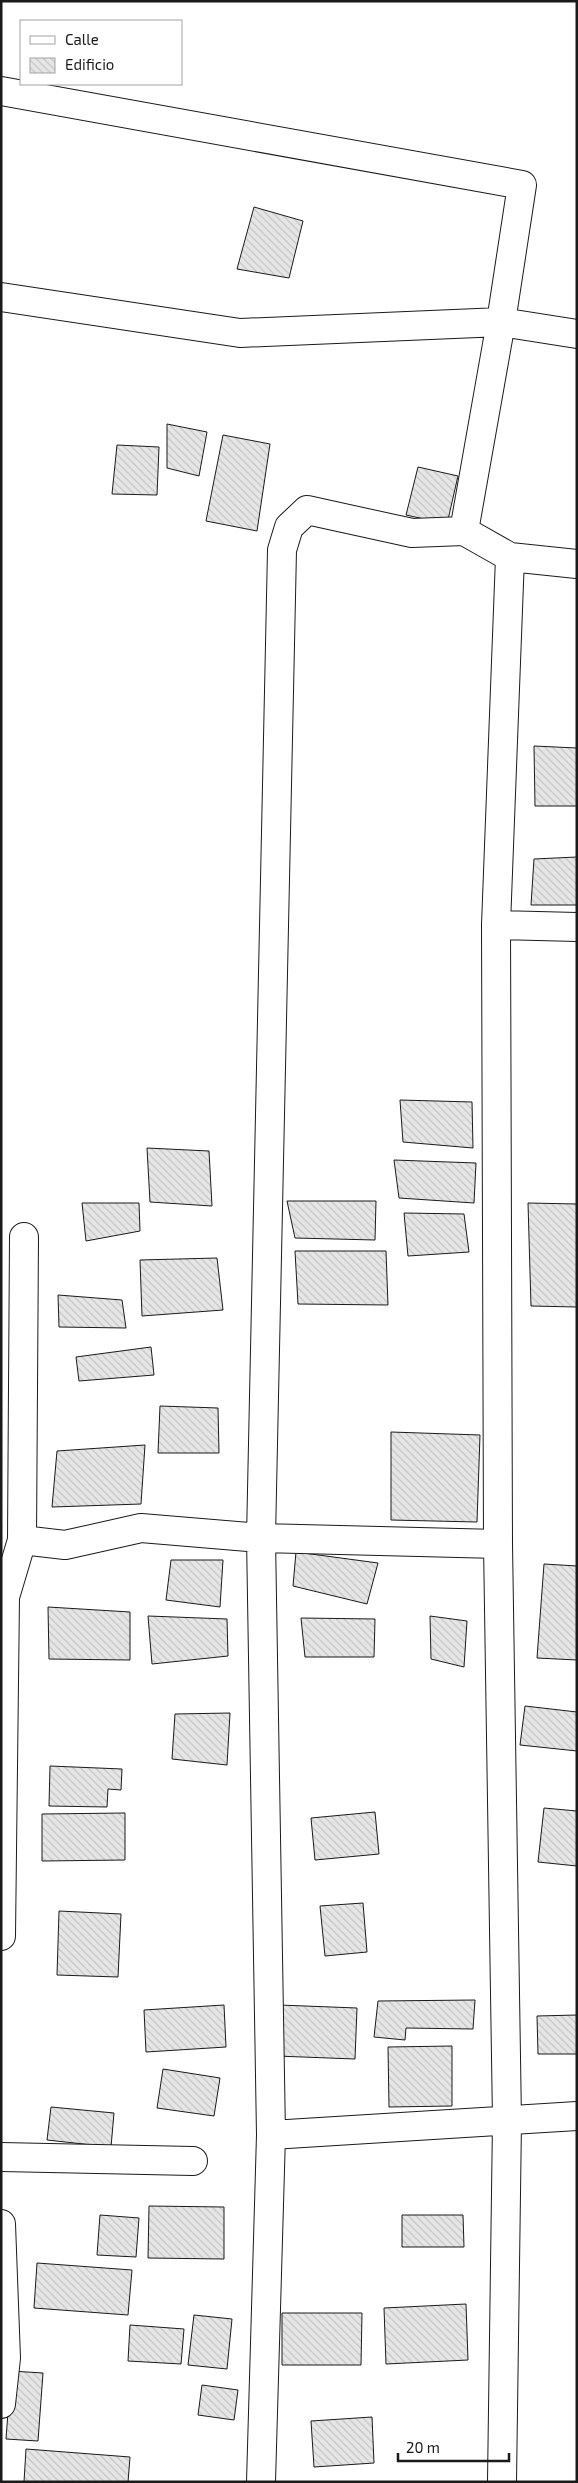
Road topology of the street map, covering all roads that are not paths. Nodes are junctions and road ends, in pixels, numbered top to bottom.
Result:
1 (1, 91) edge
2 (1, 297) edge
3 (501, 322) junction
4 (577, 334) edge
5 (464, 531) junction
6 (510, 558) junction
7 (577, 564) edge
8 (496, 925) junction
9 (577, 927) edge
10 (24, 1237) dead end
11 (261, 1538) junction
12 (22, 1540) junction
13 (498, 1544) junction
14 (1, 1936) edge
15 (577, 2116) edge
16 (507, 2121) junction
17 (271, 2135) junction
18 (1, 2157) edge
19 (193, 2161) dead end
20 (1, 2224) edge
21 (1, 2404) edge
22 (261, 2482) edge
23 (502, 2482) edge

1 - 3 street
2 - 3 street
3 - 4 street
3 - 5 street
5 - 6 street
5 - 11 street
6 - 7 street
6 - 8 street
8 - 9 street
8 - 13 street
10 - 12 street
11 - 12 street
11 - 13 street
11 - 17 street
12 - 14 street
13 - 16 street
15 - 16 street
16 - 17 street
16 - 23 street
17 - 22 street
18 - 19 street
20 - 21 street

